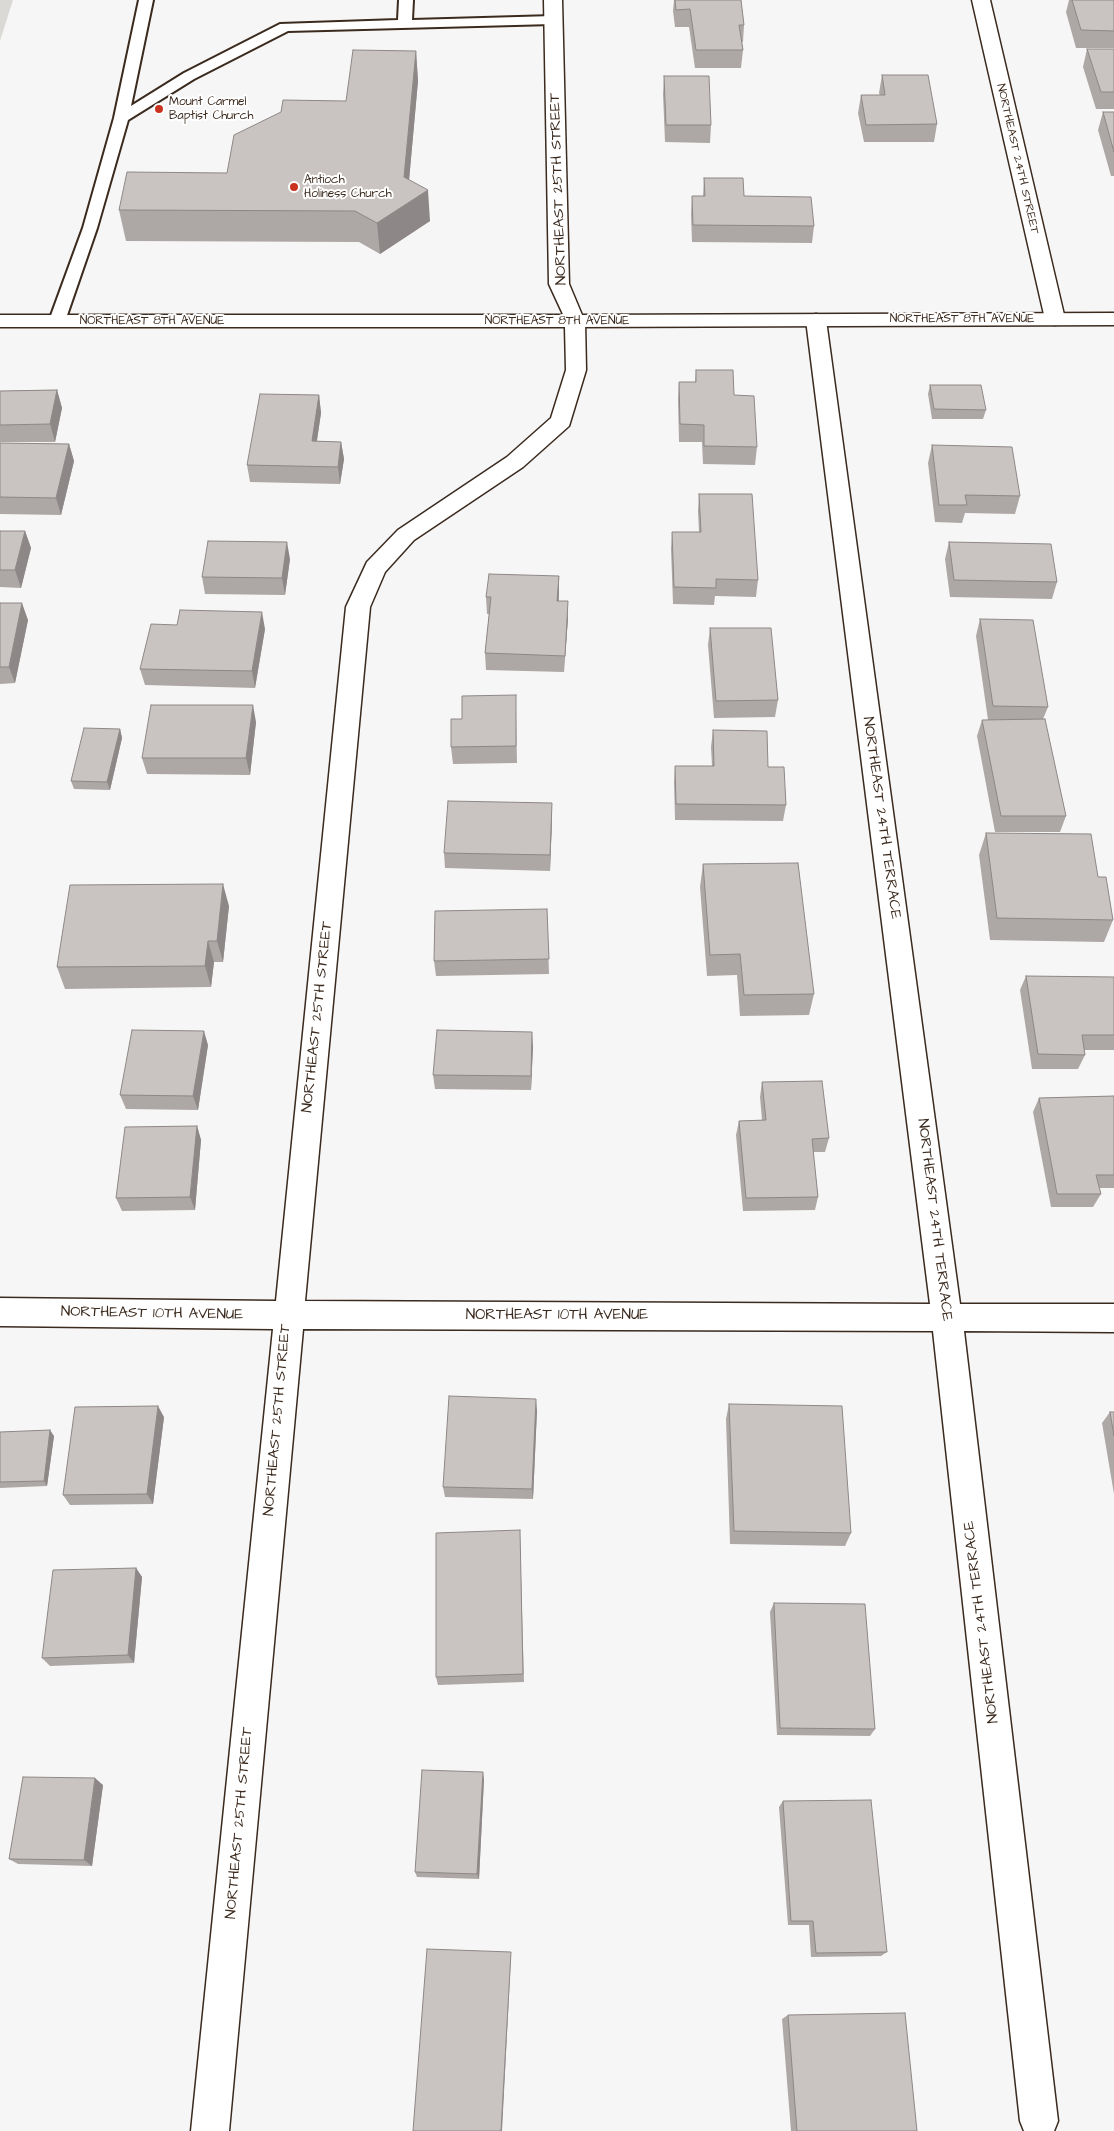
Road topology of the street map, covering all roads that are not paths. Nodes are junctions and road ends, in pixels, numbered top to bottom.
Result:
1 (146, 0) edge
2 (406, 0) edge
3 (553, 0) edge
4 (981, 0) edge
5 (553, 20) junction
6 (404, 22) junction
7 (121, 118) junction
8 (1055, 319) junction
9 (1114, 319) edge
10 (816, 320) junction
11 (0, 321) edge
12 (57, 321) junction
13 (575, 321) junction
14 (0, 1312) edge
15 (288, 1315) junction
16 (947, 1318) junction
17 (1114, 1318) edge
18 (1039, 2121) dead end
19 (210, 2131) edge

1 - 7 lane
2 - 6 lane
3 - 5 street, NORTHEAST 25TH STREET
4 - 8 street, NORTHEAST 24TH STREET
5 - 6 lane
5 - 13 street, NORTHEAST 25TH STREET
6 - 7 lane
7 - 12 lane
8 - 9 street, NORTHEAST 8TH AVENUE
8 - 10 street, NORTHEAST 8TH AVENUE
10 - 13 street, NORTHEAST 8TH AVENUE
10 - 16 street, NORTHEAST 24TH TERRACE
11 - 12 street, NORTHEAST 8TH AVENUE
12 - 13 street, NORTHEAST 8TH AVENUE
13 - 15 street, NORTHEAST 25TH STREET
14 - 15 street, NORTHEAST 10TH AVENUE
15 - 16 street, NORTHEAST 10TH AVENUE
15 - 19 street, NORTHEAST 25TH STREET
16 - 17 street, NORTHEAST 10TH AVENUE
16 - 18 street, NORTHEAST 24TH TERRACE

